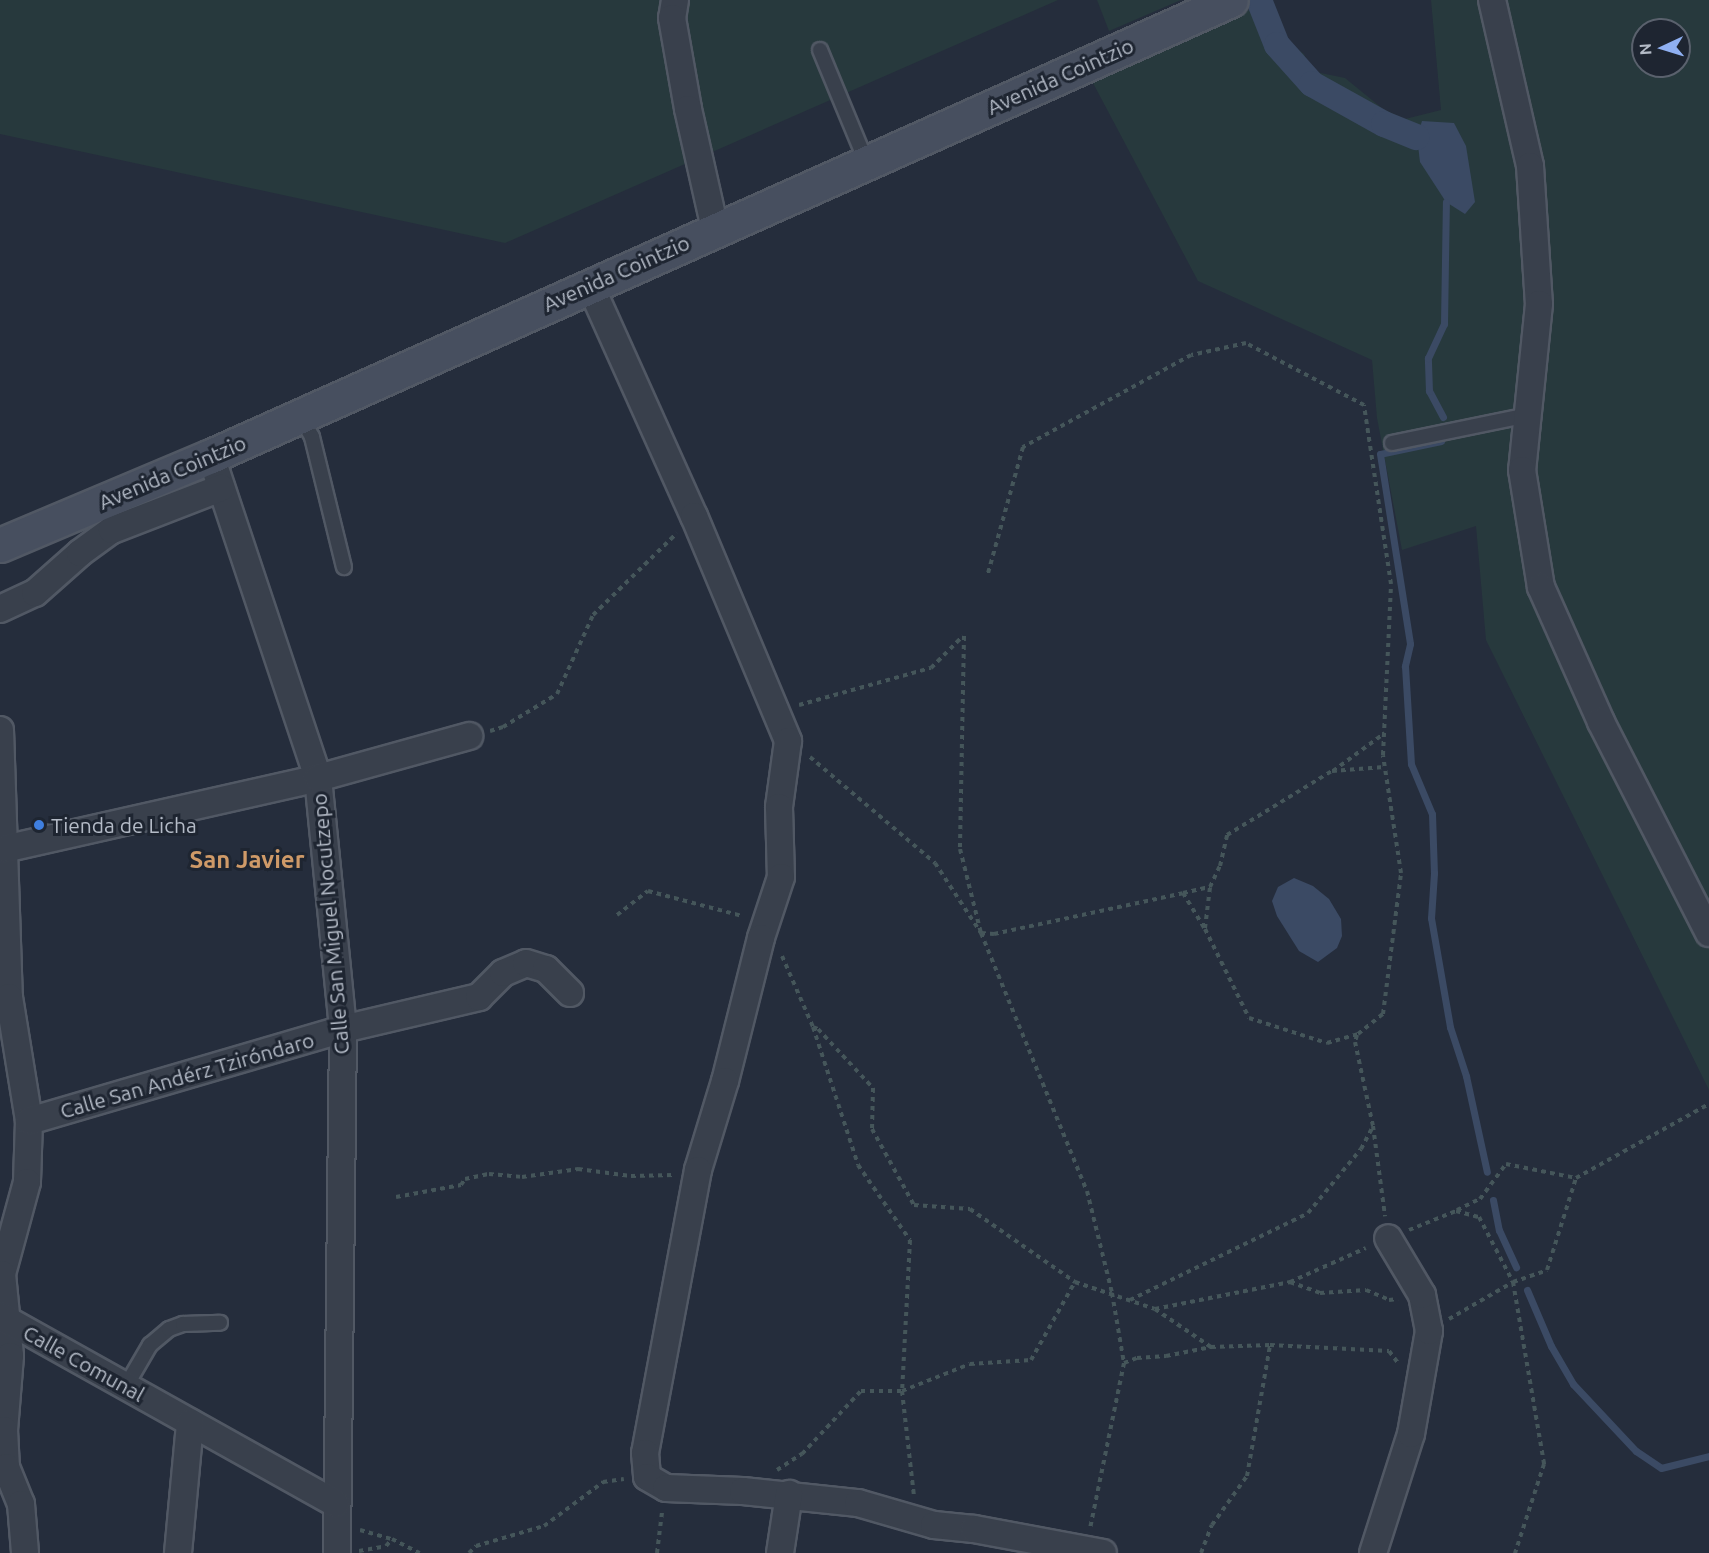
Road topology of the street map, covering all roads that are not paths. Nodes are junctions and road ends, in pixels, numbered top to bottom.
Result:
1 (675, 0) edge
2 (1231, 0) edge
3 (1492, 0) edge
4 (820, 50) dead end
5 (866, 161) junction
6 (715, 229) junction
7 (590, 285) junction
8 (1528, 415) junction
9 (300, 416) junction
10 (1392, 444) dead end
11 (211, 456) junction
12 (221, 488) junction
13 (0, 545) edge
14 (344, 567) dead end
15 (0, 609) edge
16 (0, 730) edge
17 (470, 736) road end
18 (318, 778) junction
19 (4, 849) junction
20 (1709, 933) edge
21 (570, 993) dead end
22 (343, 1029) junction
23 (29, 1121) junction
24 (1388, 1238) road end
25 (3, 1318) edge
26 (220, 1323) dead end
27 (126, 1386) junction
28 (190, 1423) junction
29 (789, 1494) junction
30 (336, 1504) junction
31 (1096, 1551) edge
32 (26, 1553) edge
33 (178, 1553) edge
34 (337, 1553) edge
35 (780, 1553) edge
36 (1373, 1553) edge

1 - 6 street
2 - 5 main road, Avenida Cointzio
3 - 8 street
4 - 5 lane
5 - 6 main road, Avenida Cointzio
6 - 7 main road, Avenida Cointzio
7 - 9 main road, Avenida Cointzio
7 - 29 street
8 - 10 lane
8 - 20 street
9 - 11 main road, Avenida Cointzio
9 - 14 lane
11 - 12 street, Calle San Miguel Nocutzepo
11 - 13 main road, Avenida Cointzio
12 - 15 street
12 - 18 street, Calle San Miguel Nocutzepo
16 - 19 street, Calle Comunal
17 - 18 street
18 - 19 street
18 - 22 street, Calle San Miguel Nocutzepo
19 - 23 street, Calle Comunal
21 - 22 street, Calle San Andérz Tziróndaro
22 - 23 street, Calle San Andérz Tziróndaro
22 - 30 street, Calle San Miguel Nocutzepo
23 - 25 street, Calle Comunal
24 - 36 street
25 - 27 street, Calle Comunal
25 - 32 street
26 - 27 lane
27 - 28 street, Calle Comunal
28 - 30 street, Calle Comunal
28 - 33 street
29 - 31 street
29 - 35 street
30 - 34 street, Calle San Miguel Nocutzepo

